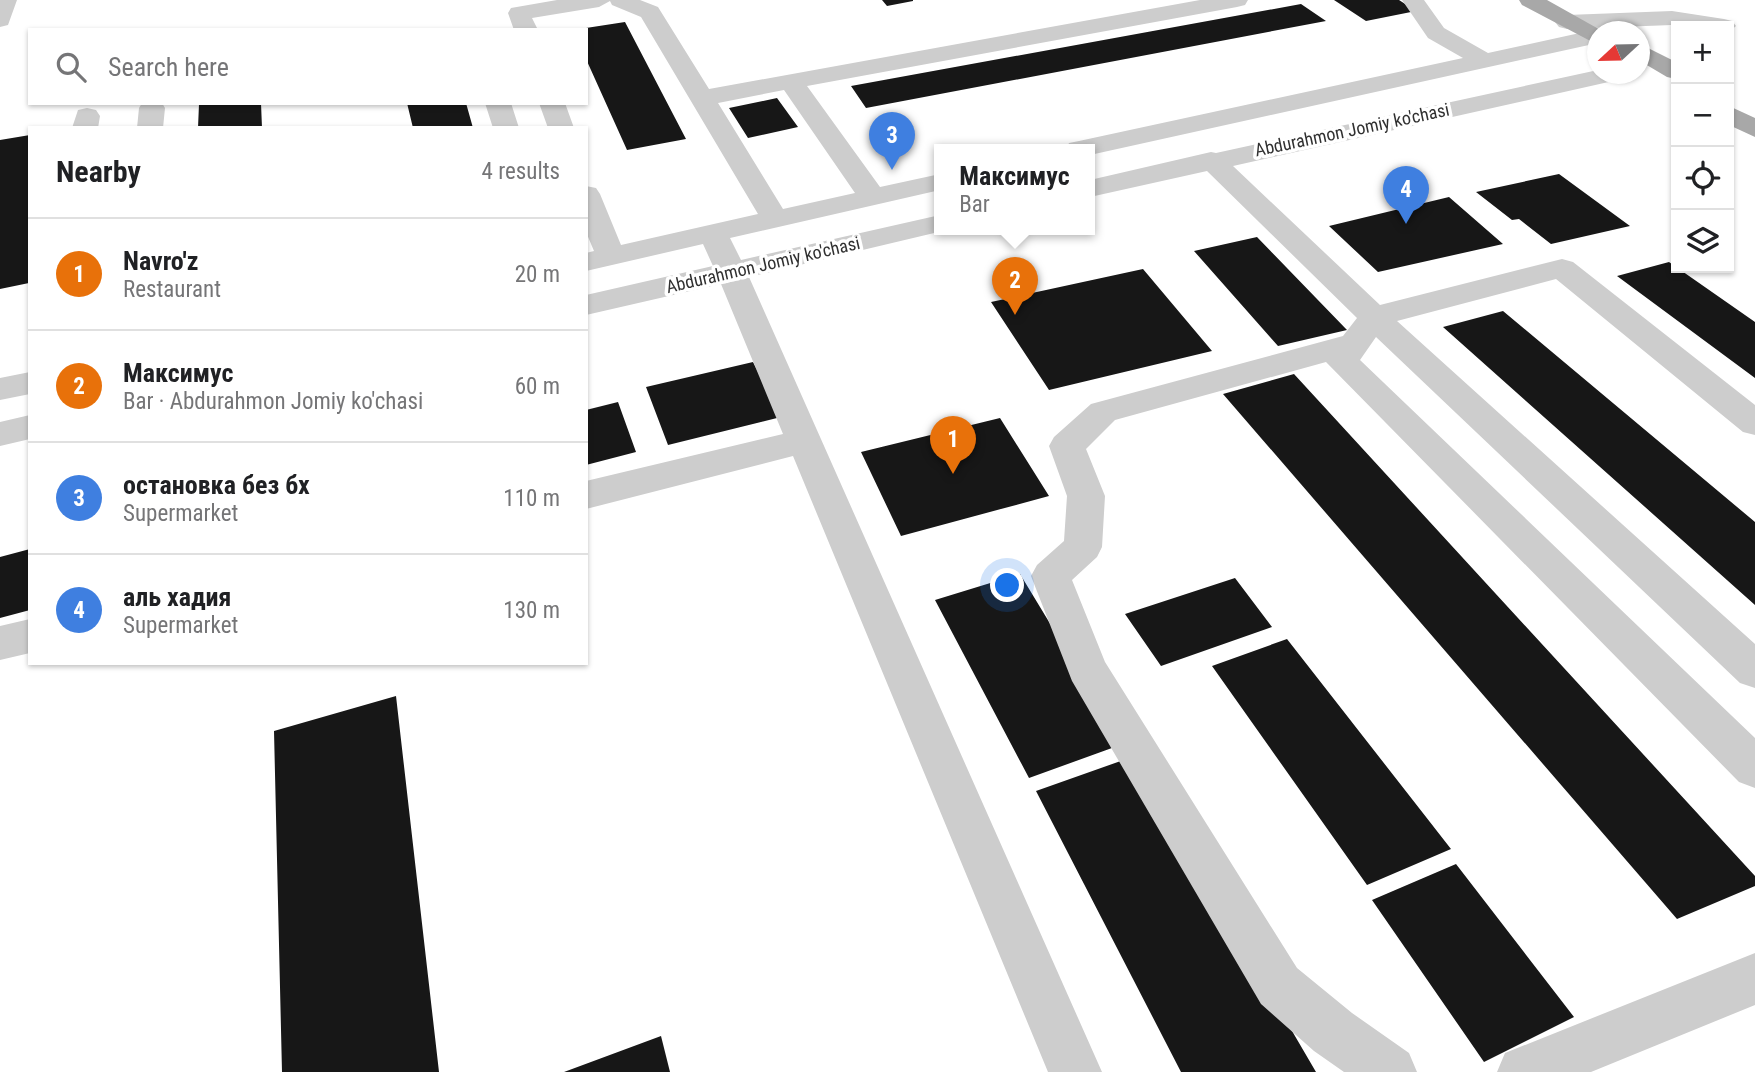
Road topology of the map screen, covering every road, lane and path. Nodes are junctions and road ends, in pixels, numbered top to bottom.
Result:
1 (599, 0) edge
2 (1413, 0) edge
3 (1530, 0) edge
4 (1549, 0) edge
5 (1223, 1) edge
6 (631, 2) edge
7 (1692, 21) edge
8 (1650, 22) edge
9 (525, 28) edge
10 (1587, 28) edge
11 (1587, 29) edge
12 (1587, 32) edge
13 (1485, 61) junction
14 (1650, 64) edge
15 (1671, 79) edge
16 (1587, 80) edge
17 (791, 82) junction
18 (702, 99) junction
19 (1734, 104) edge
20 (499, 105) edge
21 (553, 105) edge
22 (1755, 116) edge
23 (1734, 117) edge
24 (505, 126) edge
25 (560, 126) edge
26 (1755, 129) edge
27 (1095, 146) edge
28 (1211, 160) junction
29 (934, 183) edge
30 (1095, 187) edge
31 (873, 198) junction
32 (588, 204) edge
33 (776, 220) junction
34 (934, 225) edge
35 (713, 235) junction
36 (599, 259) edge
37 (733, 273) junction
38 (588, 305) edge
39 (1364, 331) junction
40 (28, 383) edge
41 (0, 389) edge
42 (1755, 424) edge
43 (28, 427) edge
44 (0, 434) edge
45 (804, 441) junction
46 (588, 495) edge
47 (28, 636) edge
48 (0, 643) edge
49 (1755, 670) edge
50 (1755, 768) edge
51 (1755, 979) edge
52 (1075, 1072) edge
53 (1390, 1072) edge
54 (1524, 1072) edge

1 - 9 street
2 - 13 street
3 - 11 main road
4 - 10 main road
5 - 17 street
6 - 18 street
7 - 8 street, Abdurahmon Jomiy ko'chasi
12 - 13 street, Abdurahmon Jomiy ko'chasi
13 - 27 street, Abdurahmon Jomiy ko'chasi
14 - 15 main road
16 - 28 street, Abdurahmon Jomiy ko'chasi
17 - 18 street
17 - 31 street
18 - 33 street
19 - 22 main road
20 - 24 street
21 - 25 street
23 - 26 main road
28 - 30 street, Abdurahmon Jomiy ko'chasi
28 - 39 street
29 - 31 street, Abdurahmon Jomiy ko'chasi
31 - 33 street, Abdurahmon Jomiy ko'chasi
32 - 36 street
33 - 35 street, Abdurahmon Jomiy ko'chasi
34 - 37 street, Abdurahmon Jomiy ko'chasi
35 - 36 street, Abdurahmon Jomiy ko'chasi
35 - 37 street
37 - 38 street, Abdurahmon Jomiy ko'chasi
37 - 45 street
39 - 42 street
39 - 49 street
39 - 50 street
39 - 53 street
40 - 41 street
43 - 44 street
45 - 46 street
45 - 52 street
47 - 48 street
51 - 54 street

